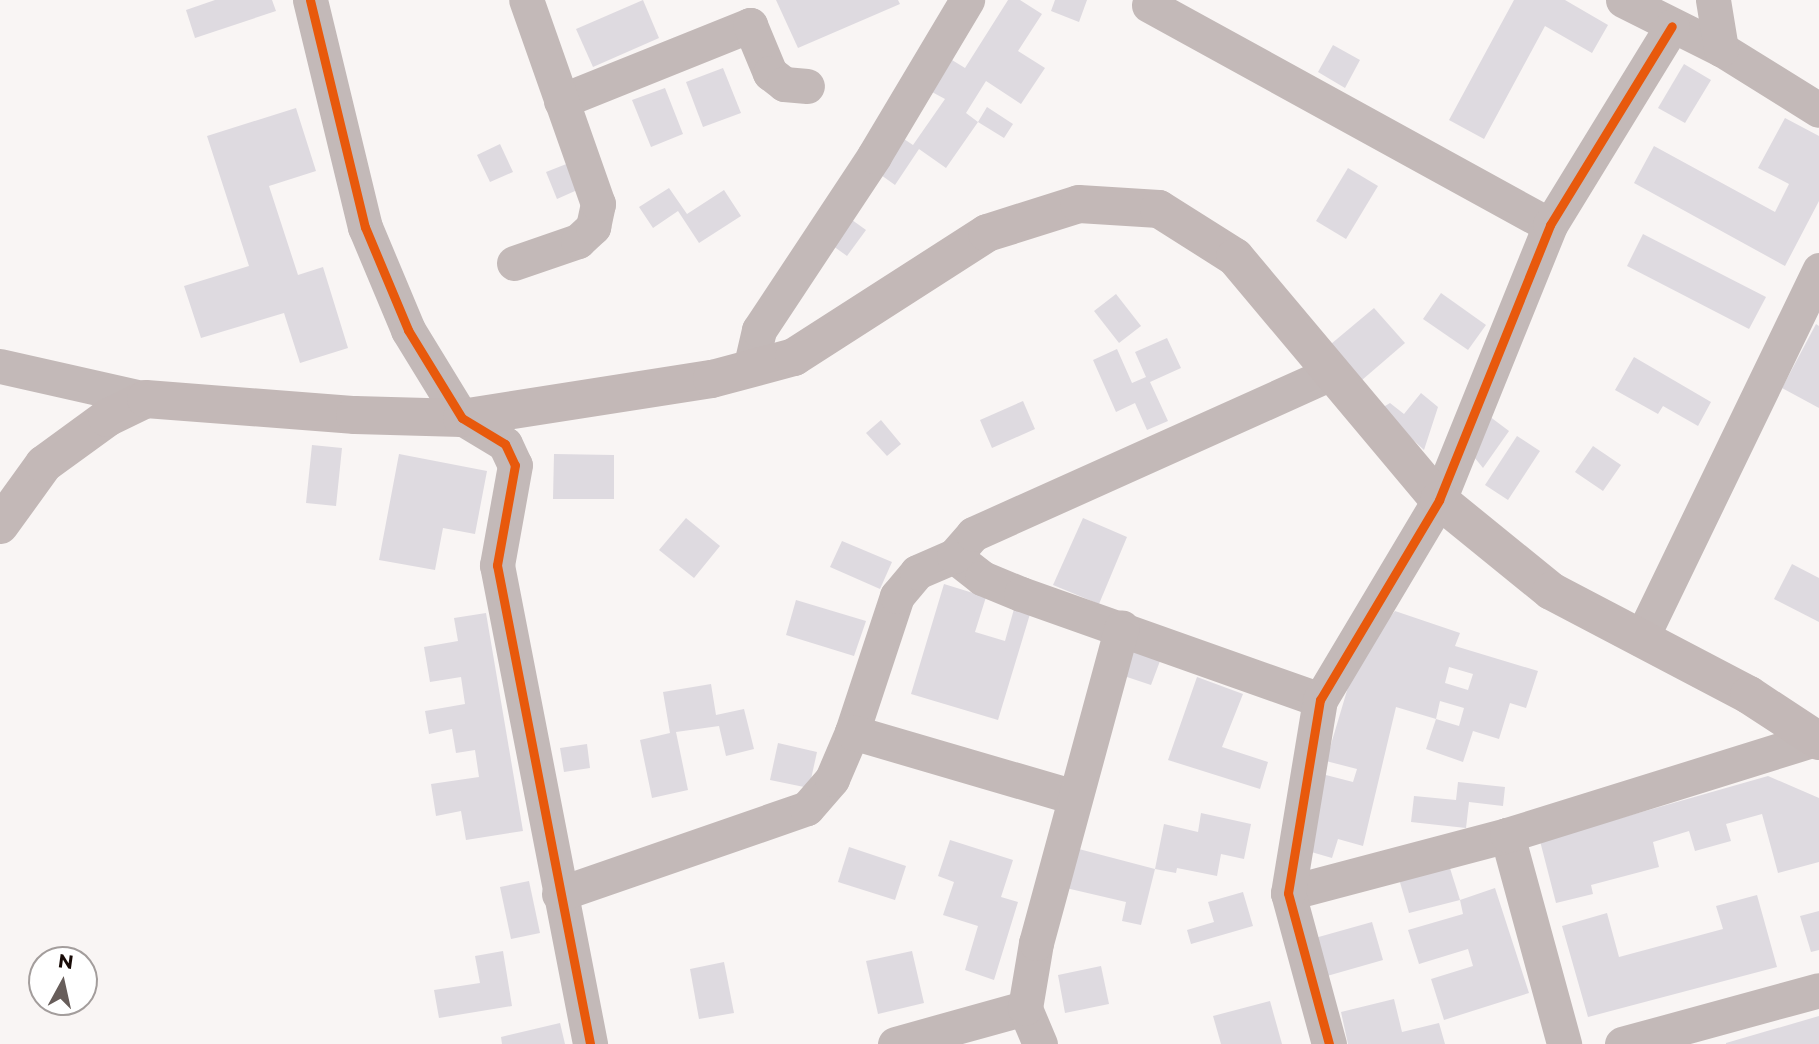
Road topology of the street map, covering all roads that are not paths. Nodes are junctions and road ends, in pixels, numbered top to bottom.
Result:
1 (310, 0) edge
2 (526, 0) edge
3 (967, 0) edge
4 (1623, 0) edge
5 (1713, 0) edge
6 (1149, 5) dead end
7 (746, 13) edge
8 (1672, 26) junction
9 (1721, 49) junction
10 (807, 86) dead end
11 (561, 101) junction
12 (1819, 110) edge
13 (1550, 225) junction
14 (514, 264) dead end
15 (1819, 270) edge
16 (0, 366) edge
17 (750, 369) junction
18 (1332, 373) junction
19 (146, 399) junction
20 (462, 418) junction
21 (1438, 500) junction
22 (0, 525) edge
23 (954, 556) junction
24 (1122, 628) junction
25 (1641, 639) junction
26 (1320, 700) junction
27 (852, 732) junction
28 (1818, 740) edge
29 (1075, 797) junction
30 (1507, 835) junction
31 (1288, 893) junction
32 (559, 894) junction
33 (1819, 990) edge
34 (1025, 1008) junction
35 (590, 1044) edge
36 (895, 1044) edge
37 (1040, 1044) edge
38 (1329, 1044) edge
39 (1564, 1044) edge
40 (1622, 1044) edge

1 - 20 street
2 - 11 street
3 - 17 street
4 - 8 street
5 - 9 street
6 - 13 street
7 - 10 street
7 - 11 street
8 - 9 street
8 - 13 street
9 - 12 street
11 - 14 street
13 - 21 street
15 - 25 street
16 - 19 street
17 - 18 main road
17 - 20 main road
18 - 21 main road
18 - 23 street
19 - 20 main road
19 - 22 main road
20 - 32 street
21 - 25 main road
21 - 26 street
23 - 24 street
23 - 27 street
24 - 26 street
24 - 29 street
25 - 28 main road
26 - 31 street
27 - 29 street
27 - 32 street
28 - 30 street
29 - 34 street
30 - 31 street
30 - 39 street
31 - 38 street
32 - 35 street
33 - 40 street
34 - 36 street
34 - 37 street

